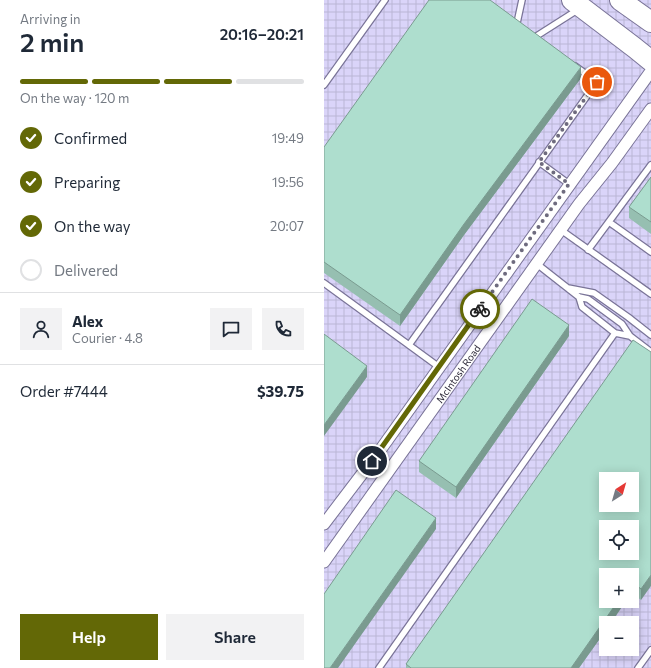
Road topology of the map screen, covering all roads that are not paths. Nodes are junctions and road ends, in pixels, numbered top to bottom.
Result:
1 (385, 0) edge
2 (522, 0) edge
3 (620, 0) edge
4 (577, 4) edge
5 (511, 20) edge
6 (651, 22) edge
7 (516, 23) junction
8 (523, 28) edge
9 (529, 32) edge
10 (535, 37) junction
11 (542, 41) edge
12 (651, 61) edge
13 (572, 64) edge
14 (651, 71) edge
15 (324, 85) edge
16 (651, 109) edge
17 (539, 162) junction
18 (651, 165) edge
19 (569, 184) junction
20 (609, 222) junction
21 (561, 230) junction
22 (588, 250) junction
23 (651, 252) edge
24 (536, 264) junction
25 (324, 283) edge
26 (566, 287) junction
27 (651, 294) edge
28 (579, 297) junction
29 (615, 333) junction
30 (651, 335) edge
31 (630, 336) junction
32 (409, 345) junction
33 (651, 352) edge
34 (439, 367) junction
35 (324, 524) edge
36 (324, 562) edge
37 (651, 650) edge
38 (379, 668) edge
39 (638, 668) edge

1 - 15 lane
2 - 7 lane
3 - 6 highway
4 - 10 lane
4 - 12 highway
5 - 7 lane
7 - 8 lane
9 - 10 lane
10 - 11 lane
13 - 17 lane
14 - 19 street, McIntosh Road
16 - 21 street, McIntosh Road
17 - 19 lane
17 - 32 lane
18 - 20 lane
19 - 34 street, McIntosh Road
20 - 22 lane
20 - 23 lane
21 - 22 lane
21 - 24 street, McIntosh Road
22 - 27 lane
24 - 26 lane
24 - 36 street, McIntosh Road
25 - 32 lane
26 - 28 lane
26 - 30 lane
28 - 29 lane
28 - 31 lane
29 - 31 lane
29 - 38 lane
31 - 33 lane
32 - 34 lane
34 - 35 street, McIntosh Road
37 - 39 lane

